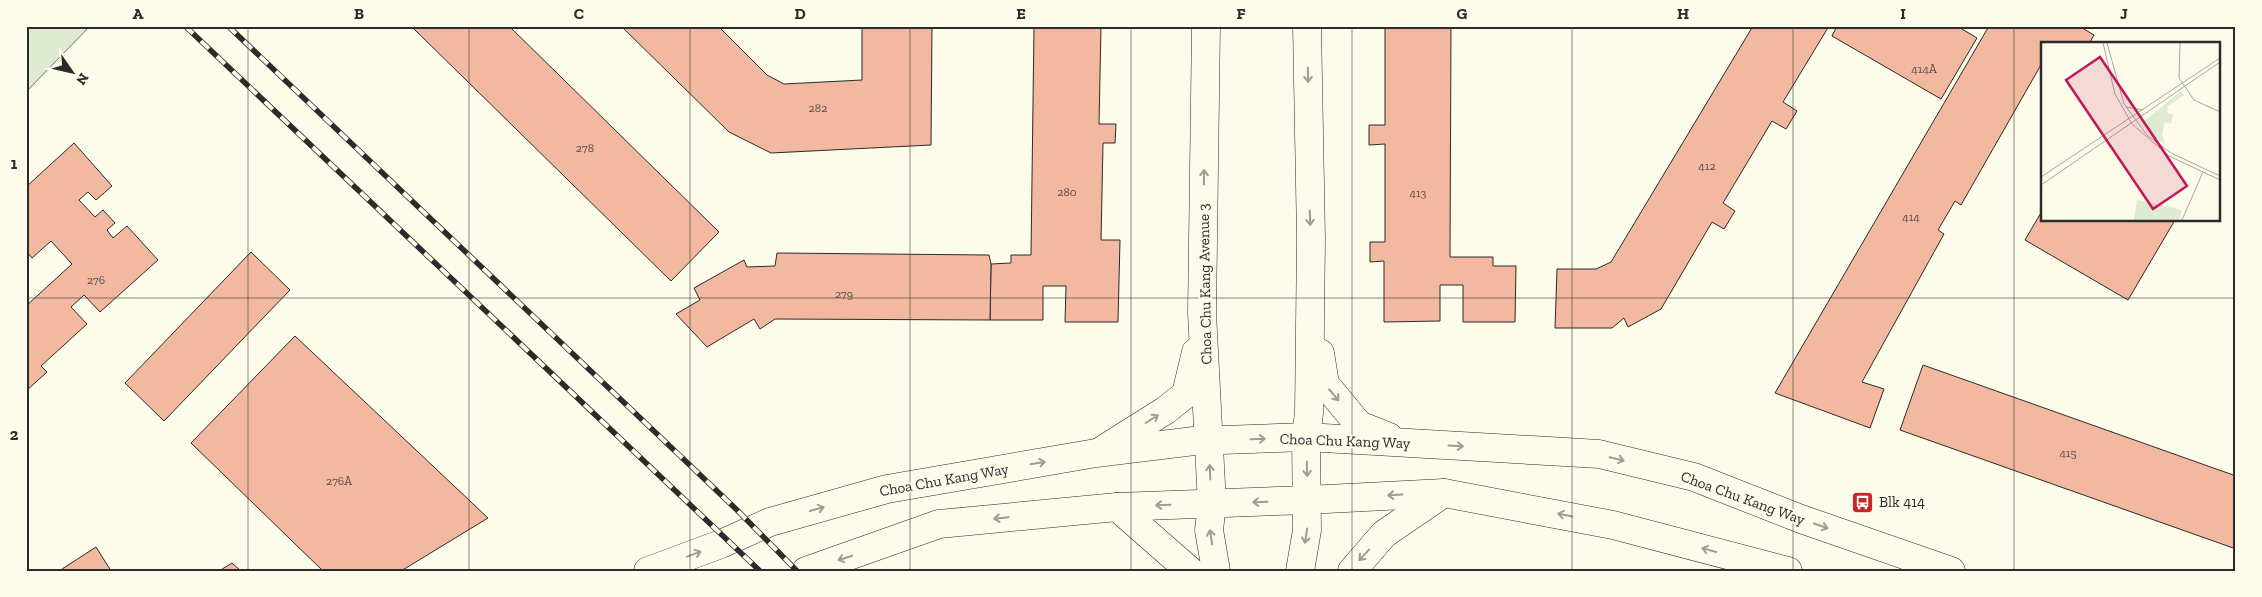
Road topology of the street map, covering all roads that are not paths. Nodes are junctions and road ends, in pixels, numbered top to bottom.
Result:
1 (1206, 26) edge
2 (1307, 26) edge
3 (1310, 298) junction
4 (1202, 313) junction
5 (1306, 437) junction
6 (1209, 441) junction
7 (1407, 444) junction
8 (1096, 454) junction
9 (1444, 493) junction
10 (1307, 500) junction
11 (1212, 504) junction
12 (1117, 507) junction
13 (648, 571) edge
14 (806, 571) edge
15 (1190, 571) edge
16 (1216, 571) edge
17 (1300, 571) edge
18 (1352, 571) edge
19 (1788, 571) edge
20 (1951, 571) edge

4 -> 1 main road, Choa Chu Kang Avenue 3
2 -> 3 main road
3 - 5 main road
3 -> 7 main road
4 - 6 main road, Choa Chu Kang Avenue 3
8 -> 4 main road
6 -> 5 main road, Choa Chu Kang Way
5 - 7 main road, Choa Chu Kang Way
5 -> 10 main road
6 - 8 main road, Choa Chu Kang Way
11 -> 6 main road, Choa Chu Kang Avenue 3
7 -> 20 main road, Choa Chu Kang Way
13 -> 8 main road, Choa Chu Kang Way
9 -> 10 main road
9 -> 18 main road
19 -> 9 main road
10 -> 11 main road
10 -> 17 main road
11 -> 12 main road
16 -> 11 main road, Choa Chu Kang Avenue 3
12 -> 14 main road
12 - 15 main road

